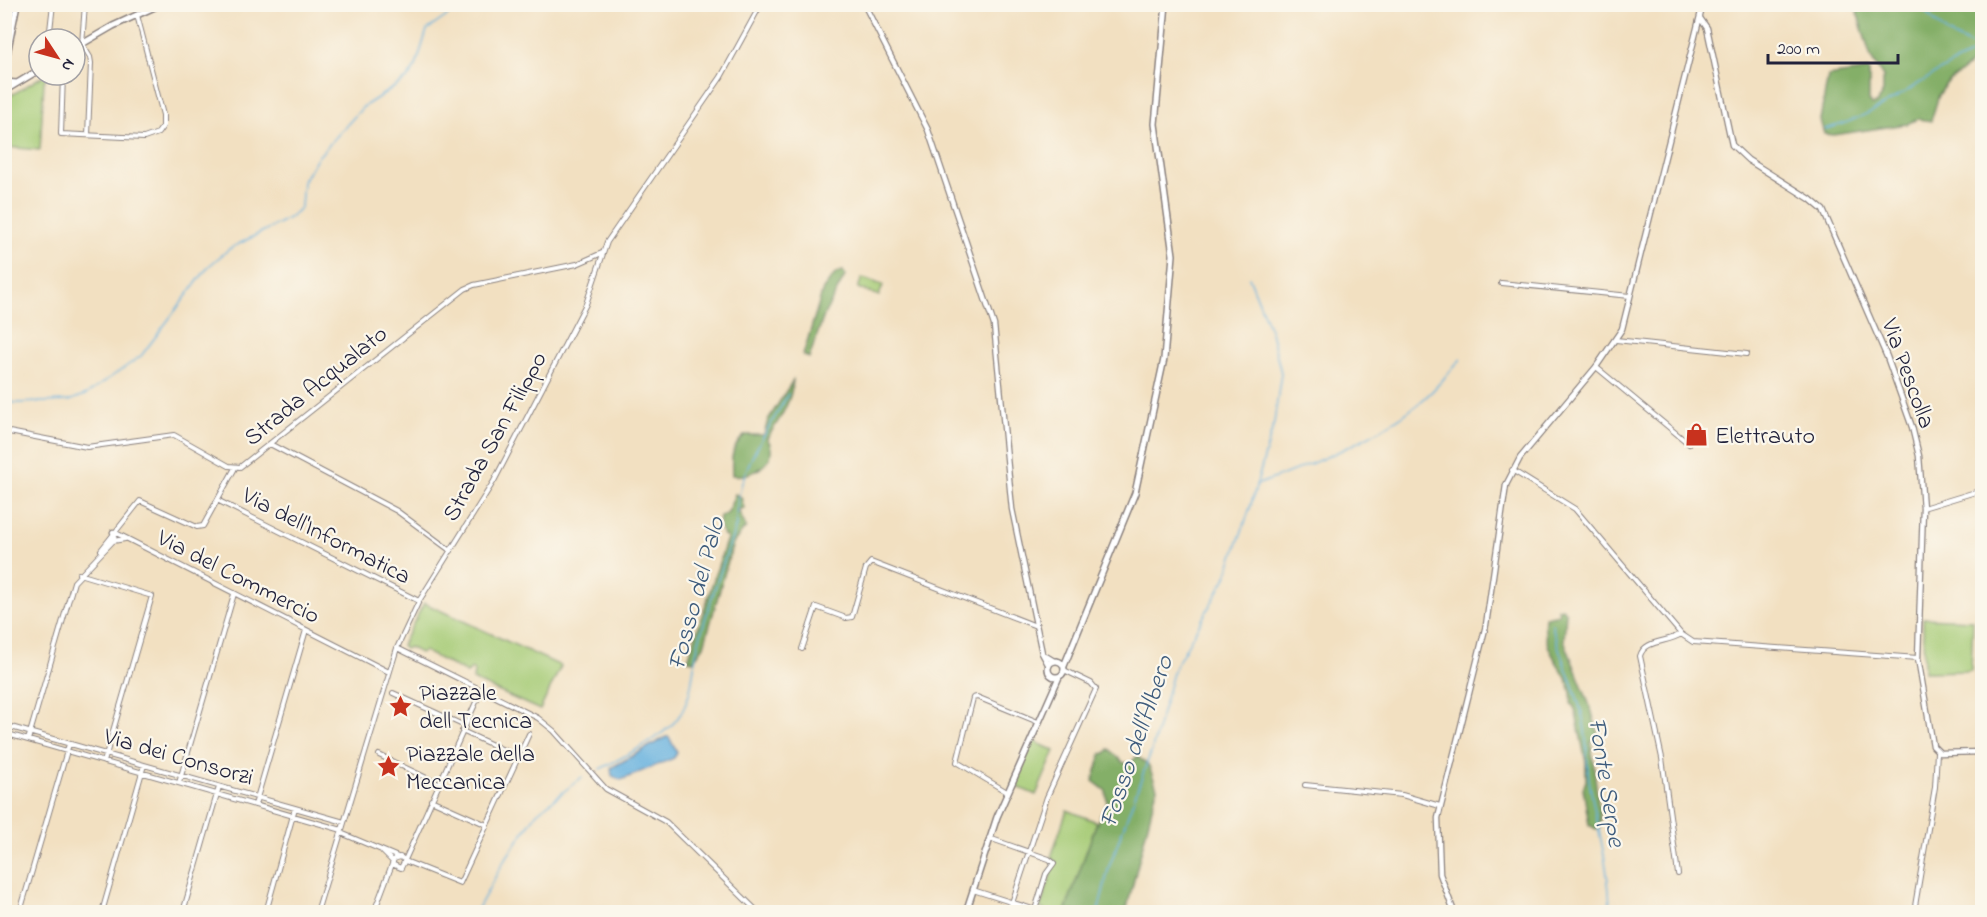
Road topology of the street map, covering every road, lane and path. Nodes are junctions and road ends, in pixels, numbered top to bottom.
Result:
1 (17, 4) edge
2 (53, 4) edge
3 (85, 4) edge
4 (161, 4) edge
5 (761, 4) edge
6 (864, 4) edge
7 (1166, 4) edge
8 (1703, 4) edge
9 (137, 14) junction
10 (1700, 18) junction
11 (50, 27) edge
12 (83, 27) edge
13 (87, 41) edge
14 (87, 52) edge
15 (4, 69) edge
16 (27, 77) edge
17 (4, 82) edge
18 (19, 82) junction
19 (63, 87) edge
20 (6, 89) edge
21 (88, 135) junction
22 (602, 252) junction
23 (1501, 283) dead end
24 (1631, 296) junction
25 (1616, 340) junction
26 (1747, 354) dead end
27 (1596, 367) junction
28 (4, 431) edge
29 (270, 444) junction
30 (1689, 444) dead end
31 (235, 468) junction
32 (1512, 470) junction
33 (1983, 490) edge
34 (219, 501) junction
35 (1923, 508) junction
36 (114, 532) junction
37 (125, 538) junction
38 (113, 541) junction
39 (451, 551) junction
40 (97, 555) junction
41 (80, 574) junction
42 (234, 594) junction
43 (419, 601) junction
44 (1036, 626) junction
45 (306, 630) junction
46 (1681, 634) junction
47 (397, 648) junction
48 (802, 649) dead end
49 (1918, 658) junction
50 (1059, 668) junction
51 (389, 672) junction
52 (481, 691) junction
53 (393, 693) dead end
54 (1050, 694) junction
55 (1038, 722) junction
56 (4, 725) edge
57 (465, 726) junction
58 (462, 731) junction
59 (4, 733) edge
60 (31, 733) junction
61 (529, 734) dead end
62 (28, 740) junction
63 (69, 744) junction
64 (66, 751) junction
65 (1937, 752) junction
66 (1983, 752) edge
67 (106, 754) junction
68 (379, 755) dead end
69 (519, 756) junction
70 (104, 762) junction
71 (144, 765) junction
72 (141, 772) junction
73 (181, 776) junction
74 (179, 783) junction
75 (438, 784) junction
76 (1305, 785) dead end
77 (219, 787) junction
78 (1007, 792) junction
79 (217, 794) junction
80 (257, 797) junction
81 (431, 800) junction
82 (255, 805) junction
83 (1440, 806) junction
84 (295, 808) junction
85 (293, 816) junction
86 (344, 822) junction
87 (487, 825) junction
88 (341, 832) junction
89 (989, 838) junction
90 (379, 848) junction
91 (1029, 852) junction
92 (403, 858) junction
93 (412, 864) junction
94 (394, 866) junction
95 (404, 867) junction
96 (1678, 874) dead end
97 (973, 891) junction
98 (1012, 902) junction
99 (1035, 910) junction
100 (20, 912) edge
101 (102, 912) edge
102 (183, 912) edge
103 (266, 912) edge
104 (317, 912) edge
105 (374, 912) edge
106 (758, 912) edge
107 (966, 912) edge
108 (1009, 912) edge
109 (1042, 912) edge
110 (1454, 912) edge
111 (1914, 912) edge

1 - 15 main road
2 - 11 street
3 - 12 street
4 - 9 main road
5 - 22 street, Strada San Filippo
6 - 44 street
7 - 50 main road
8 - 10 street
9 - 13 main road
9 - 21 street
10 - 24 street
10 - 35 street, Via Pescolla
14 - 21 street
16 - 18 main road
17 - 18 main road
18 - 20 main road
19 - 21 street
22 - 29 street, Strada Acqualato
22 - 39 street, Strada San Filippo
23 - 24 street
24 - 25 street
25 - 26 street
25 - 27 street
27 - 30 street
27 - 32 street
28 - 31 street, Strada Acqualato
29 - 31 street, Strada Acqualato
29 - 39 street
31 - 34 street, Via dell'Informatica
32 - 46 street
32 - 83 street
33 - 35 street
34 - 36 street, Via dell'Informatica
34 - 43 street, Via dell'Informatica
35 - 49 street, Via Pescolla
36 - 37 street
36 - 38 street
36 - 40 street, Via dell'Informatica
37 - 38 street, Via del Commercio
37 - 42 street, Via del Commercio
38 - 40 street, Via del Commercio
39 - 43 street, Strada San Filippo
40 - 41 street, Via del Commercio
41 - 60 street, Via del Commercio
41 - 67 street
42 - 45 street, Via del Commercio
42 - 73 street
43 - 47 street, Strada San Filippo
44 - 48 street
44 - 50 street
45 - 51 street, Via del Commercio
45 - 80 street
46 - 49 street
46 - 96 street
47 - 51 street, Strada San Filippo
47 - 52 street
49 - 65 street, Via Pescolla
50 - 54 main road
50 - 54 main road
50 - 91 street
51 - 86 street, Strada San Filippo
52 - 57 street
52 - 106 street
53 - 57 street
54 - 55 main road
55 - 78 main road
55 - 78 street
56 - 60 street, Via dei Consorzi
57 - 58 street
58 - 69 street
58 - 75 street
59 - 62 street, Via dei Consorzi
60 - 62 street, Via del Commercio
60 - 63 street, Via dei Consorzi
61 - 69 street
62 - 64 street, Via dei Consorzi
63 - 64 street
63 - 67 street, Via dei Consorzi
64 - 70 street, Via dei Consorzi
64 - 100 street
65 - 66 street
65 - 111 street
67 - 70 street
67 - 71 street, Via dei Consorzi
68 - 75 street
69 - 87 street
70 - 72 street, Via dei Consorzi
71 - 72 street
71 - 73 street, Via dei Consorzi
72 - 74 street, Via dei Consorzi
72 - 101 street
73 - 74 street
73 - 77 street, Via dei Consorzi
74 - 79 street, Via dei Consorzi
75 - 81 street
76 - 83 street
77 - 79 street
77 - 80 street, Via dei Consorzi
78 - 89 main road
79 - 82 street, Via dei Consorzi
79 - 102 street
80 - 82 street
80 - 84 street, Via dei Consorzi
81 - 87 street
81 - 92 street
82 - 85 street, Via dei Consorzi
83 - 110 street
84 - 85 street
84 - 86 street, Via dei Consorzi
85 - 88 street, Via dei Consorzi
85 - 103 street
86 - 88 street, Strada San Filippo
87 - 93 street, Via dei Consorzi
88 - 90 street, Via dei Consorzi
88 - 104 street, Strada San Filippo
89 - 91 street
89 - 97 main road
90 - 92 street, Via dei Consorzi
90 - 94 street
91 - 98 street
91 - 99 street
92 - 93 street, Via dei Consorzi
92 - 94 street
92 - 95 street
93 - 95 street
94 - 95 street
94 - 105 street
97 - 98 street
97 - 107 main road
98 - 99 street
98 - 108 street
99 - 109 street

